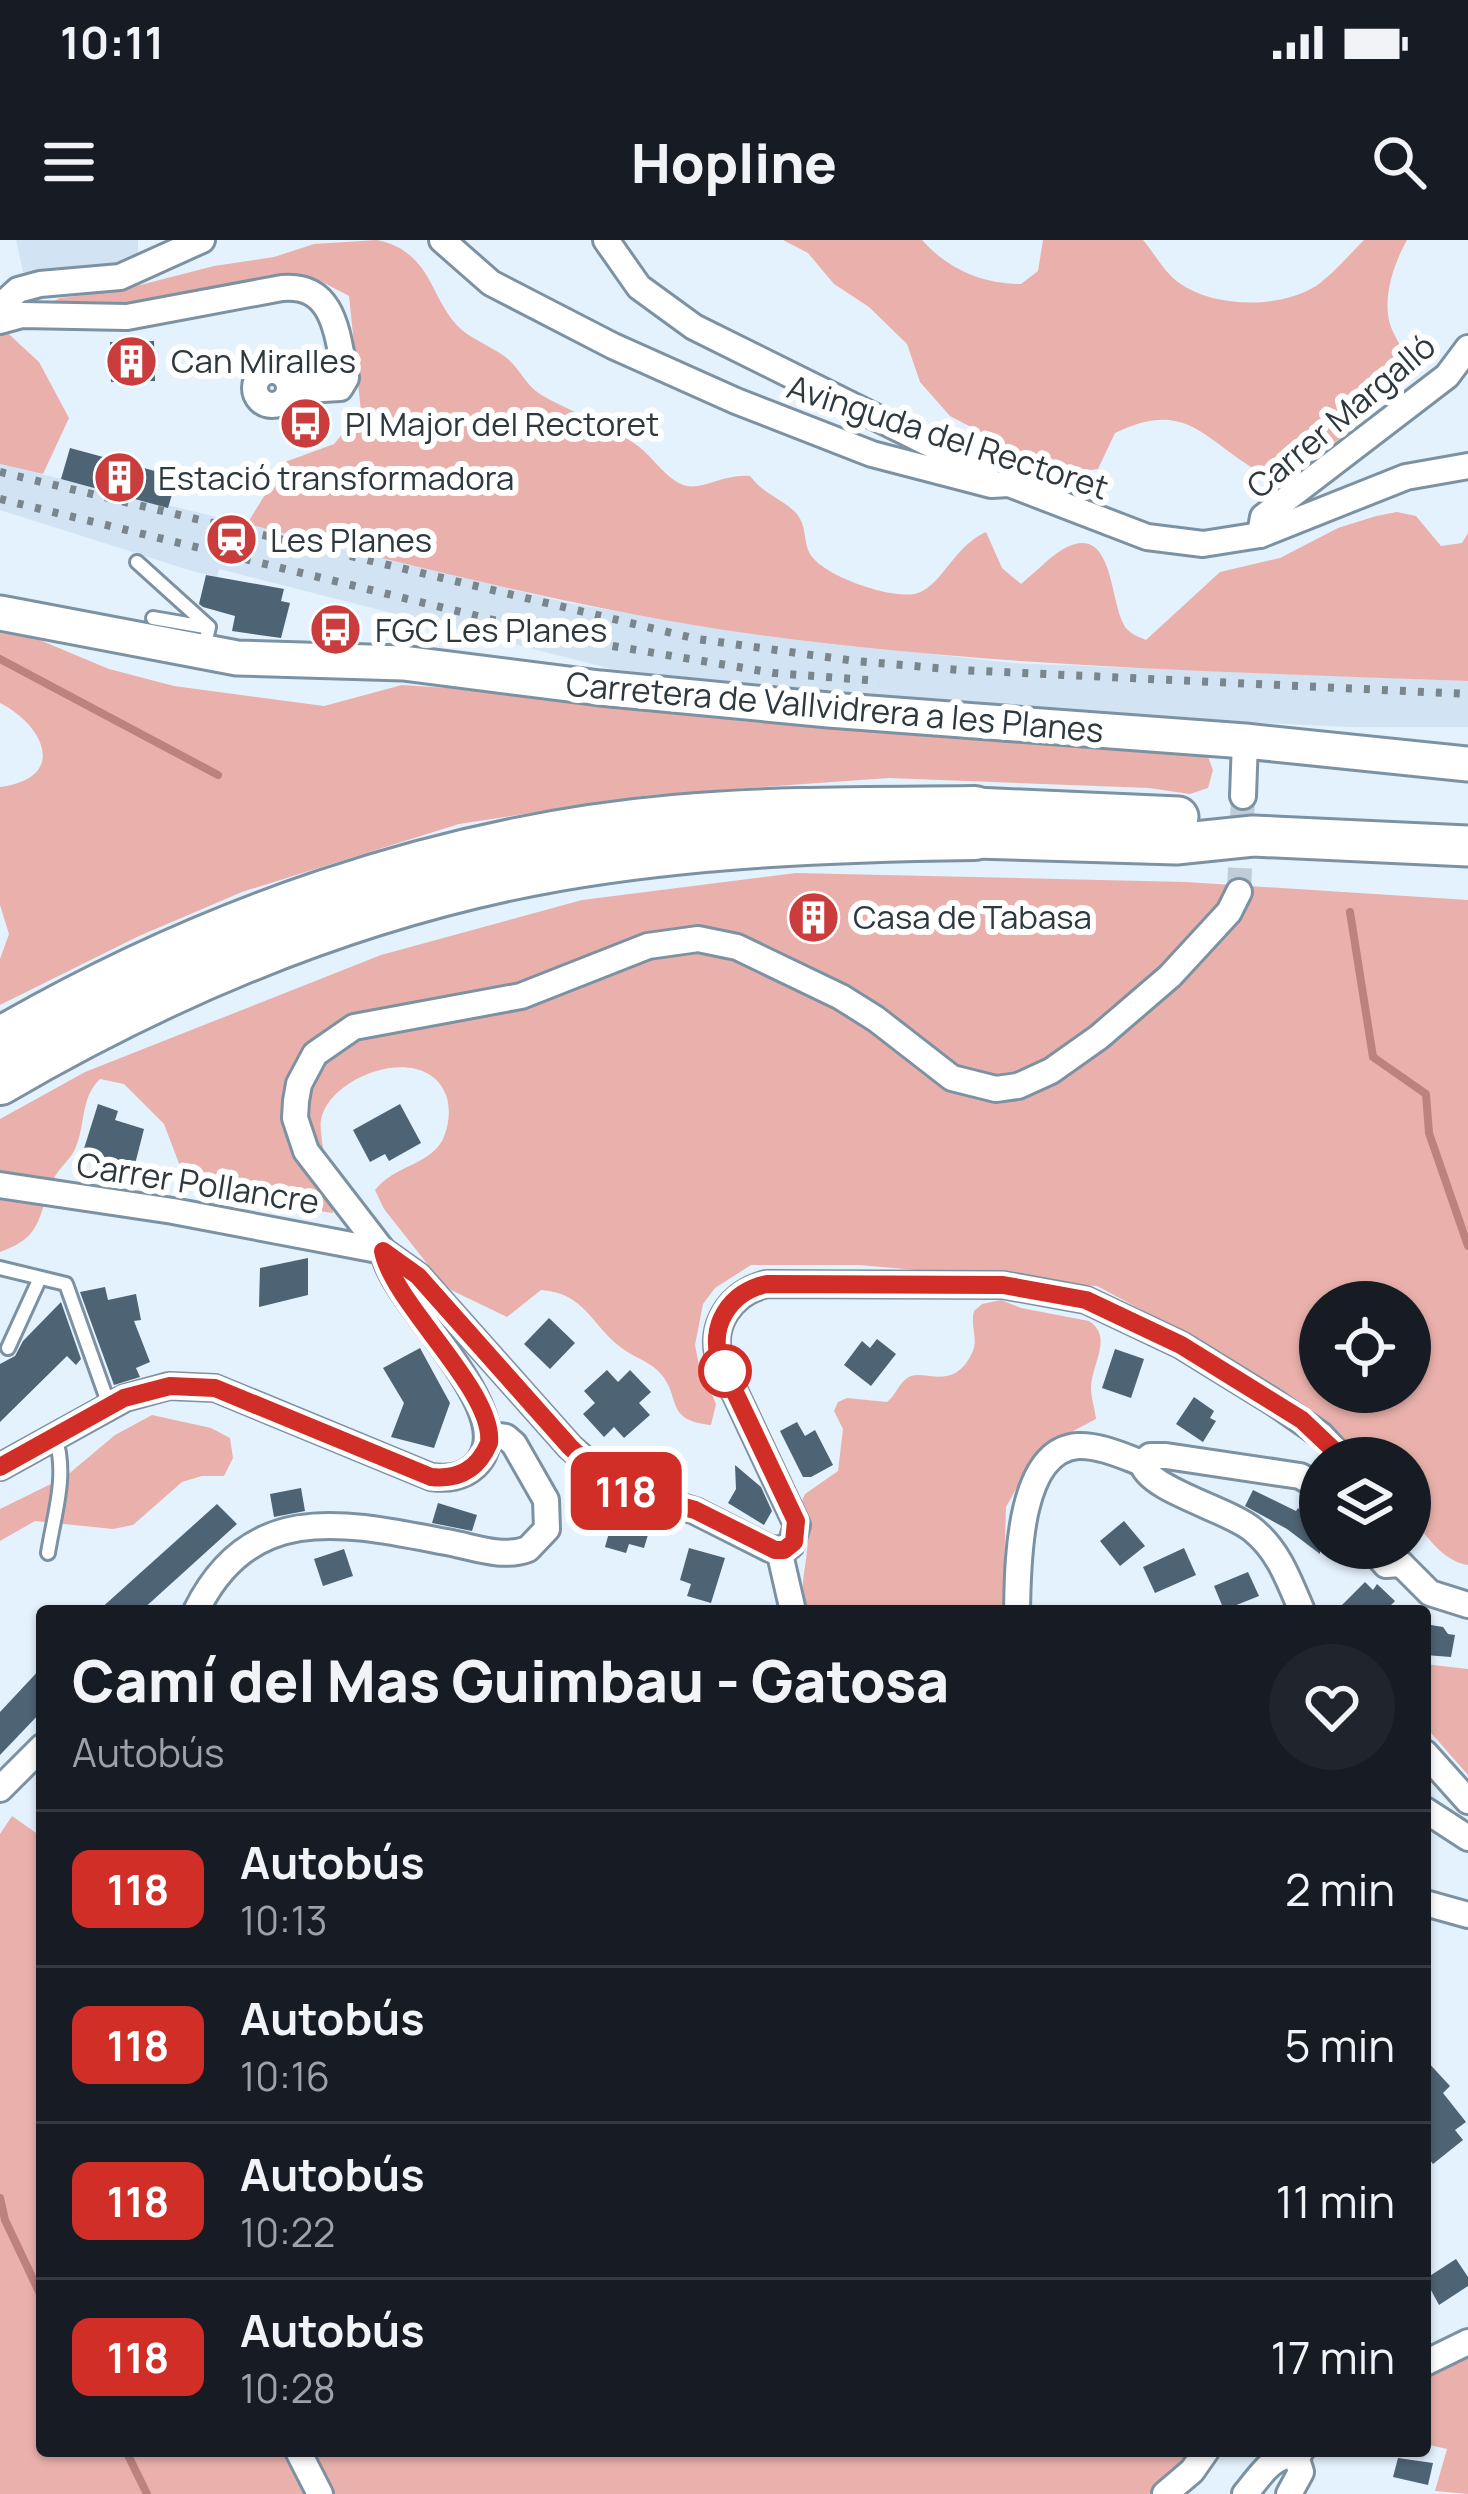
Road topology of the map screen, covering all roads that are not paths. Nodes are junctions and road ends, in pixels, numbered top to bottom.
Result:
1 (202, 240) edge
2 (442, 240) edge
3 (606, 240) edge
4 (2, 320) edge
5 (1468, 349) edge
6 (289, 391) dead end
7 (1468, 466) edge
8 (1009, 484) junction
9 (1260, 535) junction
10 (137, 562) dead end
11 (0, 613) edge
12 (153, 618) dead end
13 (206, 640) junction
14 (1245, 741) junction
15 (1468, 764) edge
16 (1243, 796) tunnel mouth
17 (975, 823) junction
18 (1468, 846) edge
19 (1239, 892) tunnel mouth
20 (0, 1039) edge
21 (0, 1083) edge
22 (0, 1185) edge
23 (383, 1251) junction
24 (0, 1268) edge
25 (40, 1278) junction
26 (8, 1348) dead end
27 (109, 1405) junction
28 (490, 1435) junction
29 (54, 1436) junction
30 (1320, 1437) edge
31 (1142, 1463) junction
32 (0, 1467) edge
33 (1299, 1476) edge
34 (779, 1550) junction
35 (48, 1553) dead end
36 (1412, 1569) edge
37 (199, 1605) edge
38 (792, 1605) edge
39 (1017, 1605) edge
40 (1298, 1605) edge
41 (1468, 1605) edge
42 (36, 1753) edge
43 (1431, 1760) edge
44 (0, 1789) edge
45 (1468, 1801) edge
46 (1431, 1814) edge
47 (1468, 1838) edge
48 (1431, 1905) edge
49 (1468, 1915) edge
50 (1468, 2342) edge
51 (1431, 2360) edge
52 (301, 2457) edge
53 (1202, 2457) edge
54 (1282, 2457) edge
55 (1299, 2457) edge
56 (320, 2494) edge
57 (1165, 2494) edge
58 (1245, 2494) edge
59 (1289, 2494) edge

1 - 4 street
2 - 8 street, Avinguda del Rectoret
3 - 8 street
4 - 6 street
5 - 9 street, Carrer Margalló
7 - 9 street, Avinguda del Rectoret
8 - 9 street, Avinguda del Rectoret
10 - 13 lane
11 - 13 main road, Carretera de Vallvidrera a les Planes
12 - 13 lane
13 - 14 main road, Carretera de Vallvidrera a les Planes
14 - 15 main road, Carretera de Vallvidrera a les Planes
14 - 16 street
17 - 18 highway
17 - 20 highway
17 - 21 highway
19 - 23 street
22 - 23 street, Carrer Pollancre
23 - 28 street
23 - 34 street
24 - 25 lane
25 - 26 lane
25 - 27 lane
27 - 28 street
27 - 29 street
28 - 37 street
29 - 32 street
29 - 35 lane
30 - 34 street
31 - 33 street
31 - 39 street
31 - 40 street
34 - 38 street
36 - 41 street
42 - 44 street
43 - 45 street
46 - 47 street
48 - 49 street
50 - 51 street
52 - 56 street
53 - 57 street
54 - 58 street
55 - 59 street

